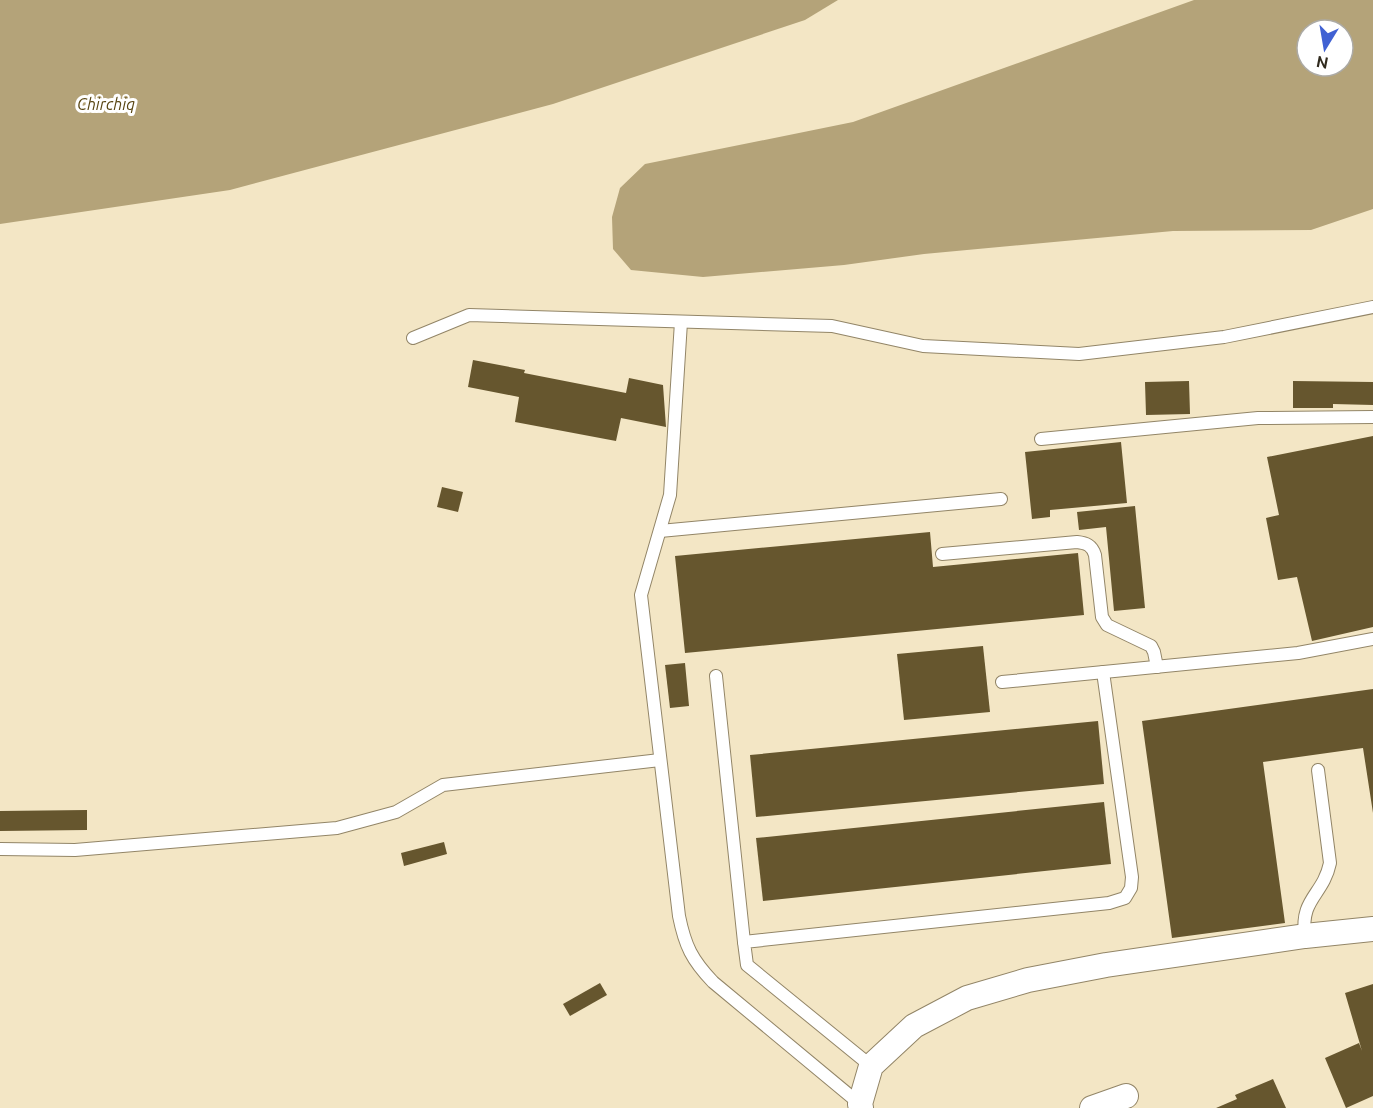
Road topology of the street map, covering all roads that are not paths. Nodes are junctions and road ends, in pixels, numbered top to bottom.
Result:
1 (1373, 307) edge
2 (681, 322) junction
3 (413, 338) dead end
4 (1373, 417) edge
5 (1041, 439) dead end
6 (1001, 499) dead end
7 (660, 531) junction
8 (942, 554) dead end
9 (1373, 639) edge
10 (1157, 667) junction
11 (1103, 672) junction
12 (716, 676) dead end
13 (1002, 682) dead end
14 (660, 760) junction
15 (1318, 770) dead end
16 (0, 849) edge
17 (1373, 930) edge
18 (1305, 936) junction
19 (744, 942) junction
20 (871, 1066) junction
21 (1126, 1096) dead end
22 (861, 1106) edge
23 (1092, 1108) edge

1 - 2 lane
2 - 3 lane
2 - 7 lane
4 - 5 lane
6 - 7 lane
7 - 14 lane
8 - 10 lane
9 - 10 lane
10 - 11 lane
11 - 13 lane
11 - 19 lane
12 - 19 lane
14 - 16 lane
14 - 22 lane
15 - 18 lane
17 - 18 street
18 - 20 street
19 - 20 lane
20 - 22 street
21 - 23 street

